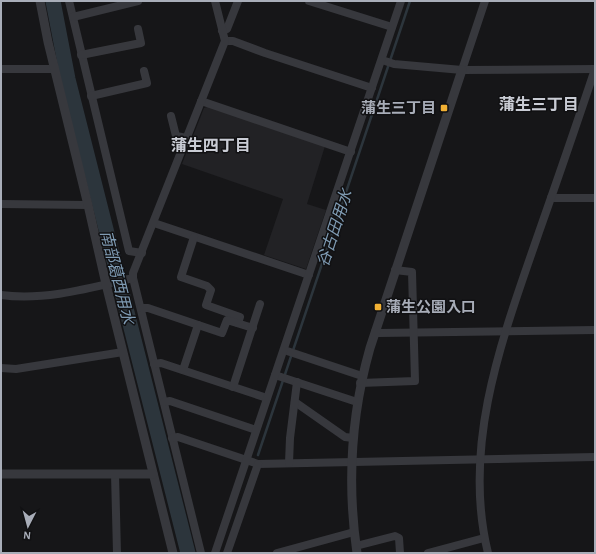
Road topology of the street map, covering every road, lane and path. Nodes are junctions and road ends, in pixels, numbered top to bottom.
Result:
1 (40, 1) edge
2 (69, 1) edge
3 (138, 1) edge
4 (215, 1) edge
5 (238, 1) edge
6 (310, 1) edge
7 (401, 1) edge
8 (485, 1) edge
9 (323, 3) edge
10 (73, 17) junction
11 (392, 27) junction
12 (138, 29) dead end
13 (222, 31) junction
14 (225, 42) junction
15 (81, 56) junction
16 (382, 60) junction
17 (1, 69) edge
18 (55, 69) junction
19 (595, 69) edge
20 (462, 70) junction
21 (144, 71) dead end
22 (372, 88) junction
23 (91, 96) junction
24 (201, 101) junction
25 (171, 116) dead end
26 (187, 138) junction
27 (351, 152) junction
28 (551, 198) junction
29 (595, 198) edge
30 (1, 204) edge
31 (88, 205) junction
32 (154, 223) junction
33 (194, 237) junction
34 (142, 253) junction
35 (395, 270) junction
36 (309, 275) junction
37 (132, 278) junction
38 (109, 284) junction
39 (1, 295) edge
40 (260, 304) dead end
41 (141, 308) junction
42 (238, 323) junction
43 (198, 324) junction
44 (253, 328) junction
45 (505, 330) junction
46 (595, 330) edge
47 (375, 332) junction
48 (414, 333) junction
49 (284, 350) junction
50 (123, 352) junction
51 (154, 364) junction
52 (1, 368) edge
53 (183, 370) junction
54 (275, 375) junction
55 (361, 379) junction
56 (296, 382) junction
57 (233, 387) junction
58 (267, 398) junction
59 (164, 402) junction
60 (295, 402) junction
61 (357, 402) junction
62 (256, 430) junction
63 (172, 438) junction
64 (353, 438) junction
65 (595, 457) edge
66 (246, 460) junction
67 (479, 460) junction
68 (289, 463) junction
69 (351, 463) junction
70 (258, 464) junction
71 (1, 474) edge
72 (115, 474) junction
73 (153, 474) junction
74 (354, 532) junction
75 (484, 538) junction
76 (356, 549) edge
77 (117, 553) edge
78 (173, 553) edge
79 (201, 553) edge
80 (214, 553) edge
81 (227, 553) edge
82 (277, 553) edge
83 (400, 553) edge
84 (428, 553) edge
85 (488, 553) edge

1 - 18 street
2 - 10 street
3 - 10 street
4 - 13 street
5 - 13 street
6 - 9 street
7 - 11 street
8 - 20 street
9 - 11 street
10 - 15 street
11 - 16 street
12 - 15 street
13 - 14 street
14 - 22 street
14 - 24 street
15 - 23 street
16 - 20 street
16 - 22 street
17 - 18 street
18 - 31 street
19 - 20 street
19 - 28 street
20 - 35 street
21 - 23 street
22 - 27 street
23 - 34 street
24 - 26 street
24 - 27 street
25 - 26 street
26 - 32 street
27 - 36 street
28 - 29 street
28 - 45 street
30 - 31 street
31 - 38 street
32 - 33 street
32 - 34 street
33 - 36 street
33 - 42 street
34 - 37 street
35 - 47 street
35 - 48 street
36 - 49 street
37 - 38 street
37 - 41 street
38 - 39 street
38 - 50 street
40 - 44 street
41 - 43 street
41 - 51 street
42 - 43 street
42 - 44 street
43 - 53 street
44 - 57 street
45 - 46 street
45 - 48 street
45 - 67 street
47 - 48 street
47 - 55 street
48 - 55 street
49 - 54 street
49 - 55 street
50 - 52 street
50 - 73 street
51 - 53 street
51 - 59 street
53 - 57 street
54 - 56 street
54 - 58 street
55 - 61 street
56 - 60 street
56 - 61 street
57 - 58 street
58 - 62 street
59 - 62 street
59 - 63 street
60 - 64 street
60 - 68 street
61 - 64 street
62 - 66 street
63 - 66 street
63 - 79 street
64 - 69 street
65 - 67 street
66 - 70 street
66 - 80 street
67 - 69 street
67 - 75 street
68 - 69 street
68 - 70 street
69 - 74 street
70 - 81 street
71 - 72 street
72 - 73 street
72 - 77 street
73 - 78 street
74 - 76 street
74 - 82 street
75 - 84 street
75 - 85 street
76 - 83 street

